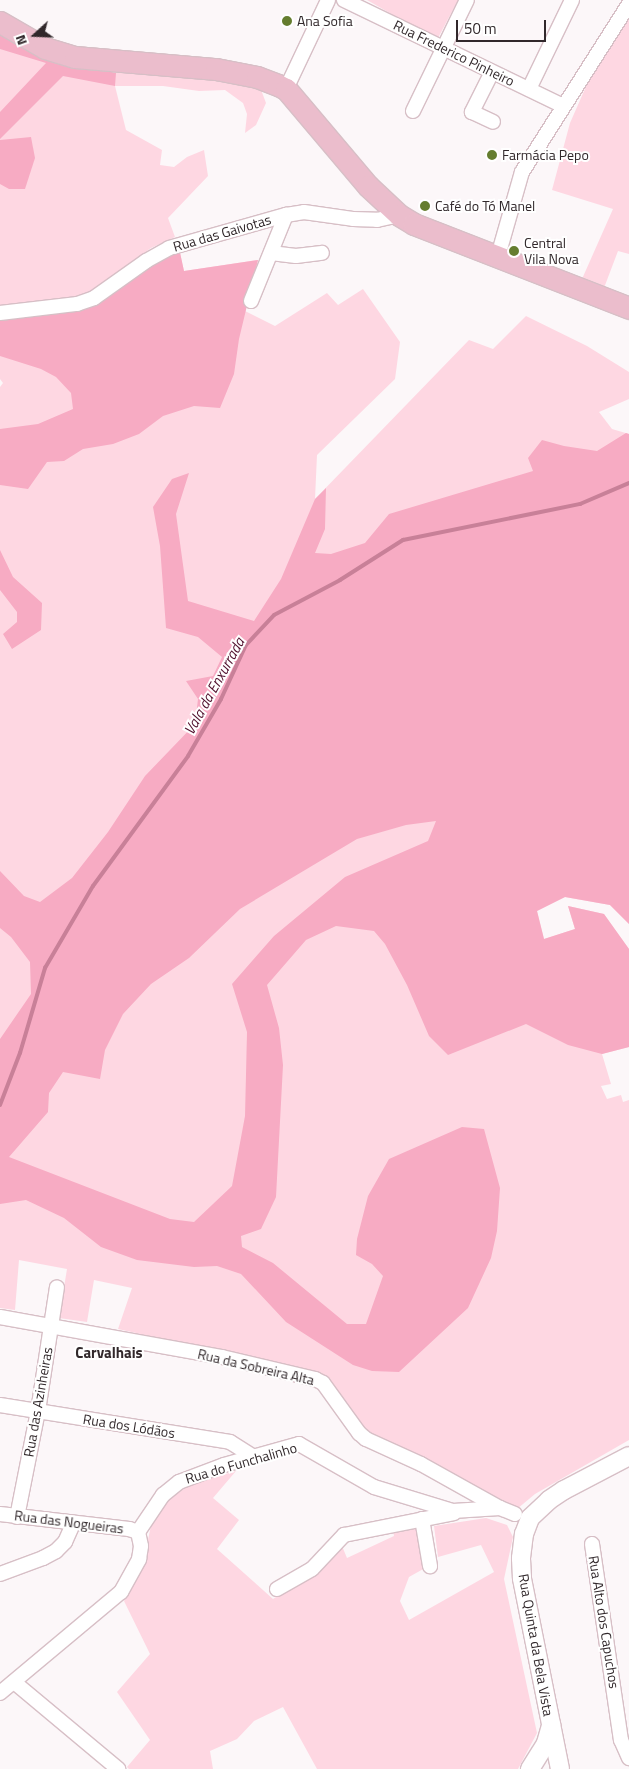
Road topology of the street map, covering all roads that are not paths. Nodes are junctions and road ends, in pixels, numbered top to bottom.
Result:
1 (328, 0) edge
2 (344, 0) edge
3 (467, 0) edge
4 (572, 0) edge
5 (629, 4) edge
6 (0, 22) edge
7 (443, 48) junction
8 (492, 72) junction
9 (286, 89) junction
10 (529, 89) junction
11 (563, 106) junction
12 (413, 111) dead end
13 (493, 122) dead end
14 (398, 214) junction
15 (286, 215) junction
16 (271, 253) junction
17 (322, 253) dead end
18 (498, 256) junction
19 (252, 301) dead end
20 (629, 308) edge
21 (0, 313) edge
22 (57, 1287) dead end
23 (0, 1317) edge
24 (51, 1325) junction
25 (0, 1405) edge
26 (38, 1411) junction
27 (629, 1456) edge
28 (254, 1457) junction
29 (500, 1508) junction
30 (460, 1512) junction
31 (0, 1514) edge
32 (515, 1514) junction
33 (533, 1515) junction
34 (17, 1516) junction
35 (422, 1519) junction
36 (73, 1524) junction
37 (138, 1532) junction
38 (524, 1534) junction
39 (592, 1544) dead end
40 (430, 1566) dead end
41 (0, 1574) edge
42 (277, 1589) dead end
43 (14, 1682) junction
44 (0, 1693) edge
45 (551, 1724) junction
46 (541, 1751) junction
47 (629, 1758) edge
48 (556, 1765) edge
49 (118, 1769) edge
50 (530, 1769) edge
51 (538, 1769) edge
52 (542, 1769) edge

1 - 9 street
2 - 7 street, Rua Frederico Pinheiro
3 - 7 street
4 - 10 street
5 - 11 street
6 - 9 main road
7 - 8 street, Rua Frederico Pinheiro
7 - 12 street
8 - 10 street, Rua Frederico Pinheiro
8 - 13 street
9 - 14 main road
10 - 11 street, Rua Frederico Pinheiro
11 - 18 street
14 - 15 street, Rua das Gaivotas
14 - 18 main road
15 - 16 street
15 - 21 street, Rua das Gaivotas
16 - 17 street
16 - 19 street
18 - 20 main road
22 - 24 street, Rua das Azinheiras
23 - 24 street, Rua da Sobreira Alta
24 - 26 street, Rua das Azinheiras
24 - 29 street, Rua da Sobreira Alta
25 - 26 street, Rua dos Lódãos
26 - 28 street, Rua dos Lódãos
26 - 34 street, Rua das Azinheiras
27 - 33 street, Rua Quinta da Bela Vista
28 - 30 street, Rua do Funchalinho
28 - 37 street, Rua do Funchalinho
29 - 30 street, Rua do Funchalinho
29 - 32 street, Rua do Funchalinho
30 - 35 street
31 - 34 street, Rua das Nogueiras
32 - 33 street, Rua do Funchalinho
32 - 38 street
33 - 38 street, Rua Quinta da Bela Vista
34 - 36 street, Rua das Nogueiras
35 - 40 street
35 - 42 street
36 - 37 street, Rua das Nogueiras
36 - 41 street
37 - 43 street
38 - 45 street, Rua Quinta da Bela Vista
39 - 47 street, Rua Alto dos Capuchos
43 - 44 street
43 - 49 street
45 - 46 street
45 - 48 street, Rua Quinta da Bela Vista
46 - 48 street
46 - 50 street
51 - 52 street

